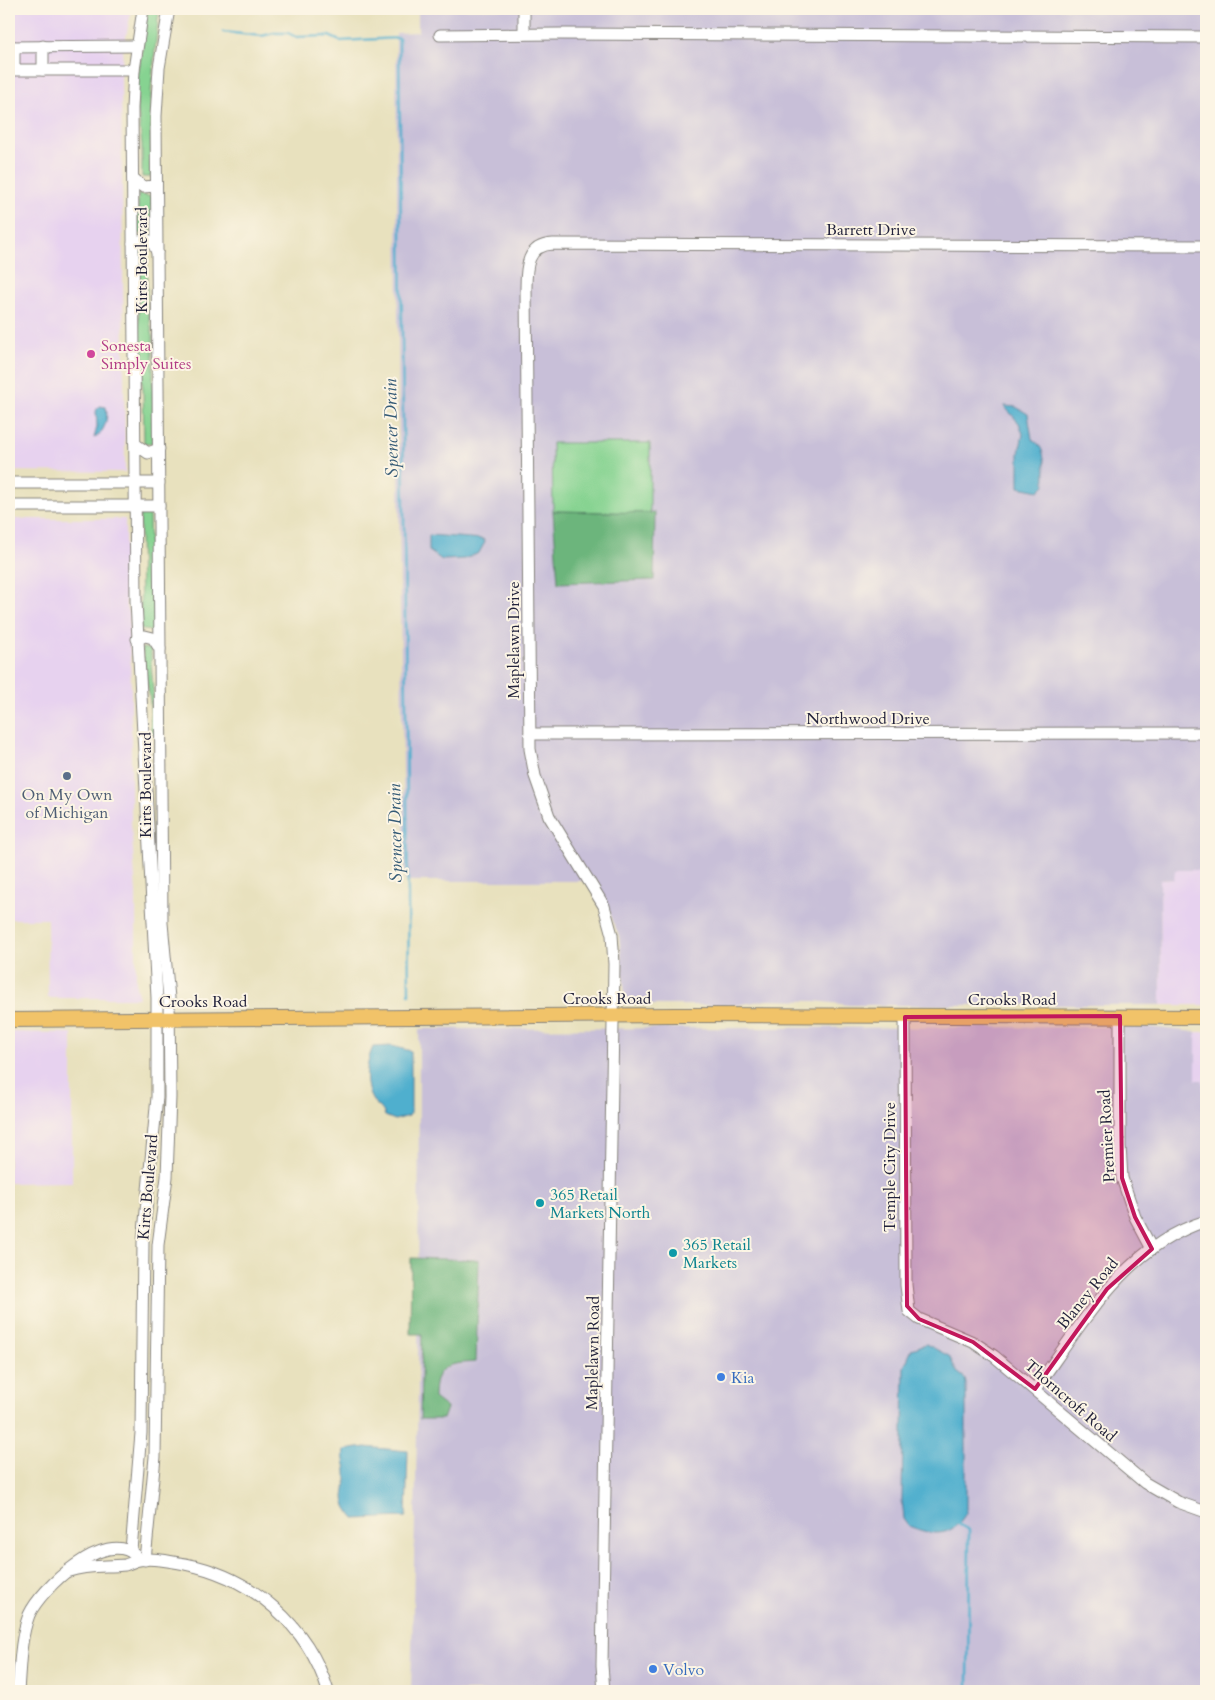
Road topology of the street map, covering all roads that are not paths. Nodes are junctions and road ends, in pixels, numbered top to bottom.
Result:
1 (143, 9) edge
2 (170, 9) edge
3 (524, 9) edge
4 (524, 34) junction
5 (440, 36) dead end
6 (1206, 37) edge
7 (43, 46) junction
8 (136, 46) junction
9 (11, 47) edge
10 (43, 70) junction
11 (134, 70) junction
12 (133, 178) junction
13 (156, 186) junction
14 (133, 243) junction
15 (1206, 246) edge
16 (536, 248) joint
17 (157, 252) junction
18 (135, 444) junction
19 (158, 450) junction
20 (9, 483) edge
21 (135, 483) junction
22 (159, 483) junction
23 (9, 506) edge
24 (135, 506) junction
25 (159, 506) junction
26 (137, 639) junction
27 (160, 649) junction
28 (1206, 732) edge
29 (530, 734) junction
30 (142, 737) junction
31 (161, 741) junction
32 (614, 1016) junction
33 (1120, 1016) junction
34 (905, 1017) junction
35 (1206, 1017) edge
36 (163, 1018) junction
37 (9, 1020) edge
38 (1206, 1220) edge
39 (1152, 1249) junction
40 (913, 1315) joint
41 (1035, 1389) junction
42 (1206, 1512) edge
43 (131, 1550) junction
44 (143, 1559) junction
45 (69, 1572) junction
46 (18, 1691) edge
47 (328, 1691) edge
48 (604, 1691) edge

1 - 8 street, Kirts Boulevard
2 - 13 street, Kirts Boulevard
3 - 4 street
4 - 5 street
4 - 6 street
7 - 8 street
7 - 9 street
7 - 10 street
8 - 11 street, Kirts Boulevard
9 - 10 street
10 - 11 street
11 - 12 street, Kirts Boulevard
12 - 13 street
12 - 14 street, Kirts Boulevard
13 - 17 street, Kirts Boulevard
14 - 17 street
14 - 18 street, Kirts Boulevard
15 - 16 street, Barrett Drive
16 - 29 street, Maplelawn Drive
17 - 19 street, Kirts Boulevard
18 - 19 street
18 - 21 street, Kirts Boulevard
19 - 22 street, Kirts Boulevard
20 - 21 street
21 - 22 street
21 - 24 street, Kirts Boulevard
22 - 25 street, Kirts Boulevard
23 - 24 street
24 - 25 street
24 - 26 street, Kirts Boulevard
25 - 27 street, Kirts Boulevard
26 - 27 street
26 - 30 street, Kirts Boulevard
27 - 31 street, Kirts Boulevard
28 - 29 street, Northwood Drive
29 - 32 street, Maplelawn Drive
30 - 31 street
30 - 36 street, Kirts Boulevard
31 - 36 street, Kirts Boulevard
32 - 34 main road, Crooks Road
32 - 36 main road, Crooks Road
32 - 48 street, Maplelawn Road
33 - 34 main road, Crooks Road
33 - 35 main road, Crooks Road
33 - 39 street, Premier Road
34 - 40 street, Temple City Drive
36 - 37 main road, Crooks Road
36 - 43 street, Kirts Boulevard
36 - 44 street, Kirts Boulevard
38 - 39 street, Blaney Road
39 - 41 street, Blaney Road
40 - 41 street, Thorncroft Road
41 - 42 street, Thorncroft Road
43 - 44 street
43 - 45 street
44 - 45 street
44 - 47 street
45 - 46 street

